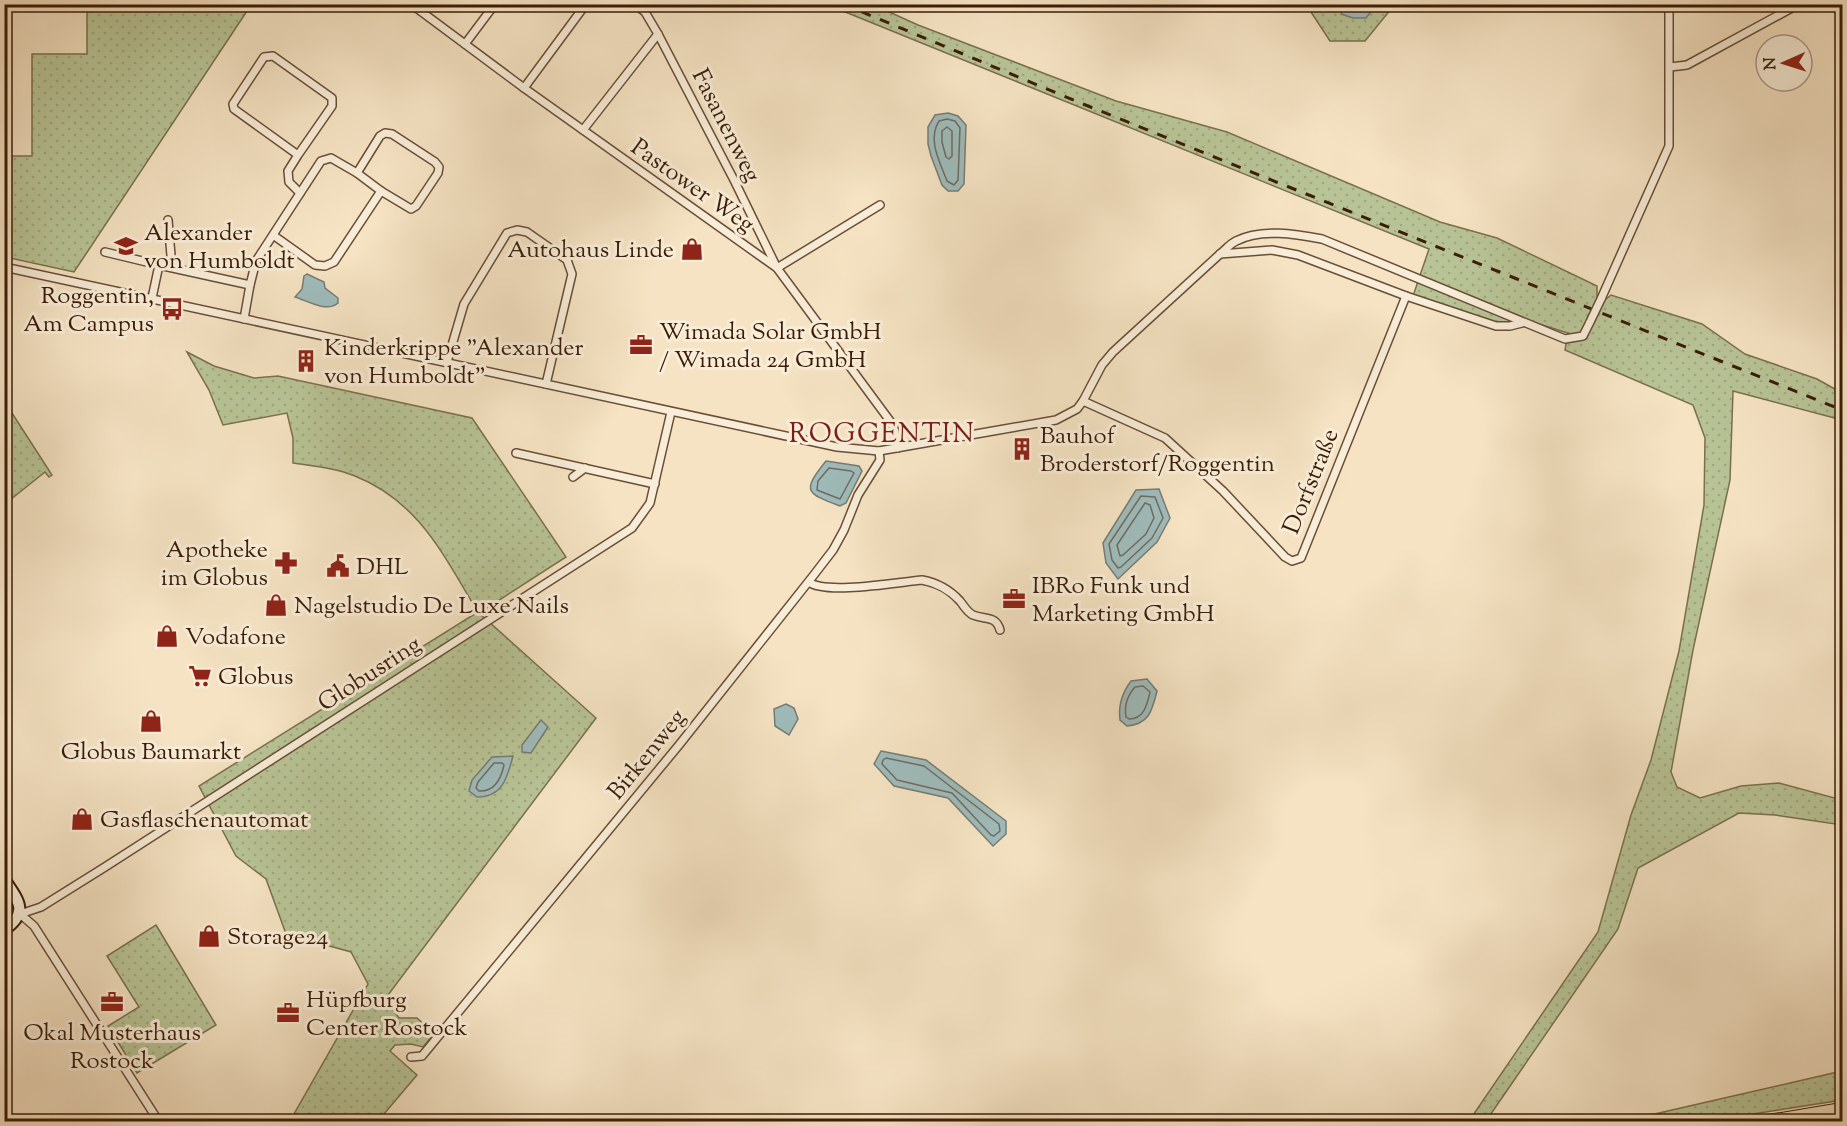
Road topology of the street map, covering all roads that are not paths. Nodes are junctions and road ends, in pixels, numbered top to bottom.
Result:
1 (411, 4) edge
2 (495, 4) edge
3 (586, 4) edge
4 (635, 4) edge
5 (1669, 4) edge
6 (1799, 4) edge
7 (658, 34) junction
8 (465, 45) junction
9 (1670, 67) junction
10 (524, 88) junction
11 (583, 130) junction
12 (298, 155) junction
13 (357, 173) junction
14 (381, 191) junction
15 (300, 193) junction
16 (880, 205) dead end
17 (168, 220) dead end
18 (273, 236) junction
19 (105, 252) dead end
20 (1220, 254) junction
21 (159, 265) junction
22 (4, 267) edge
23 (172, 267) junction
24 (777, 268) junction
25 (250, 285) junction
26 (1406, 296) junction
27 (152, 298) junction
28 (244, 319) junction
29 (1524, 323) junction
30 (447, 362) junction
31 (546, 384) junction
32 (1083, 401) junction
33 (671, 412) junction
34 (898, 448) junction
35 (879, 451) junction
36 (516, 453) dead end
37 (585, 468) junction
38 (573, 477) dead end
39 (655, 484) junction
40 (809, 582) junction
41 (1000, 630) dead end
42 (4, 879) edge
43 (19, 917) junction
44 (4, 930) edge
45 (411, 1057) dead end
46 (1842, 1110) edge
47 (159, 1122) edge
48 (1769, 1122) edge

1 - 8 street, Pastower Weg
2 - 8 street
3 - 10 street
4 - 7 street, Fasanenweg
5 - 9 street
6 - 9 street
7 - 11 street
7 - 24 street, Fasanenweg
8 - 10 street, Pastower Weg
9 - 29 street, bridge
10 - 11 street, Pastower Weg
11 - 24 street, Pastower Weg
12 - 12 street
12 - 15 street
13 - 14 street
13 - 14 street
13 - 15 street
14 - 18 street
15 - 18 street
16 - 24 street
17 - 23 street
18 - 25 street
19 - 21 street
20 - 26 street
20 - 29 street
20 - 32 street
21 - 23 street
21 - 27 street
22 - 27 street
23 - 25 street
24 - 34 street, Pastower Weg
25 - 28 street
26 - 29 street
26 - 32 street, Dorfstraße
27 - 28 street
28 - 30 street
30 - 31 street
30 - 31 street
31 - 33 street
32 - 34 street
33 - 35 street
33 - 39 street, Globusring
34 - 35 street
35 - 40 street, Birkenweg
36 - 37 street
37 - 38 street
37 - 39 street
39 - 43 street, Globusring
40 - 41 street
40 - 45 street, Birkenweg
42 - 43 street
43 - 44 street
43 - 47 street
46 - 48 highway

